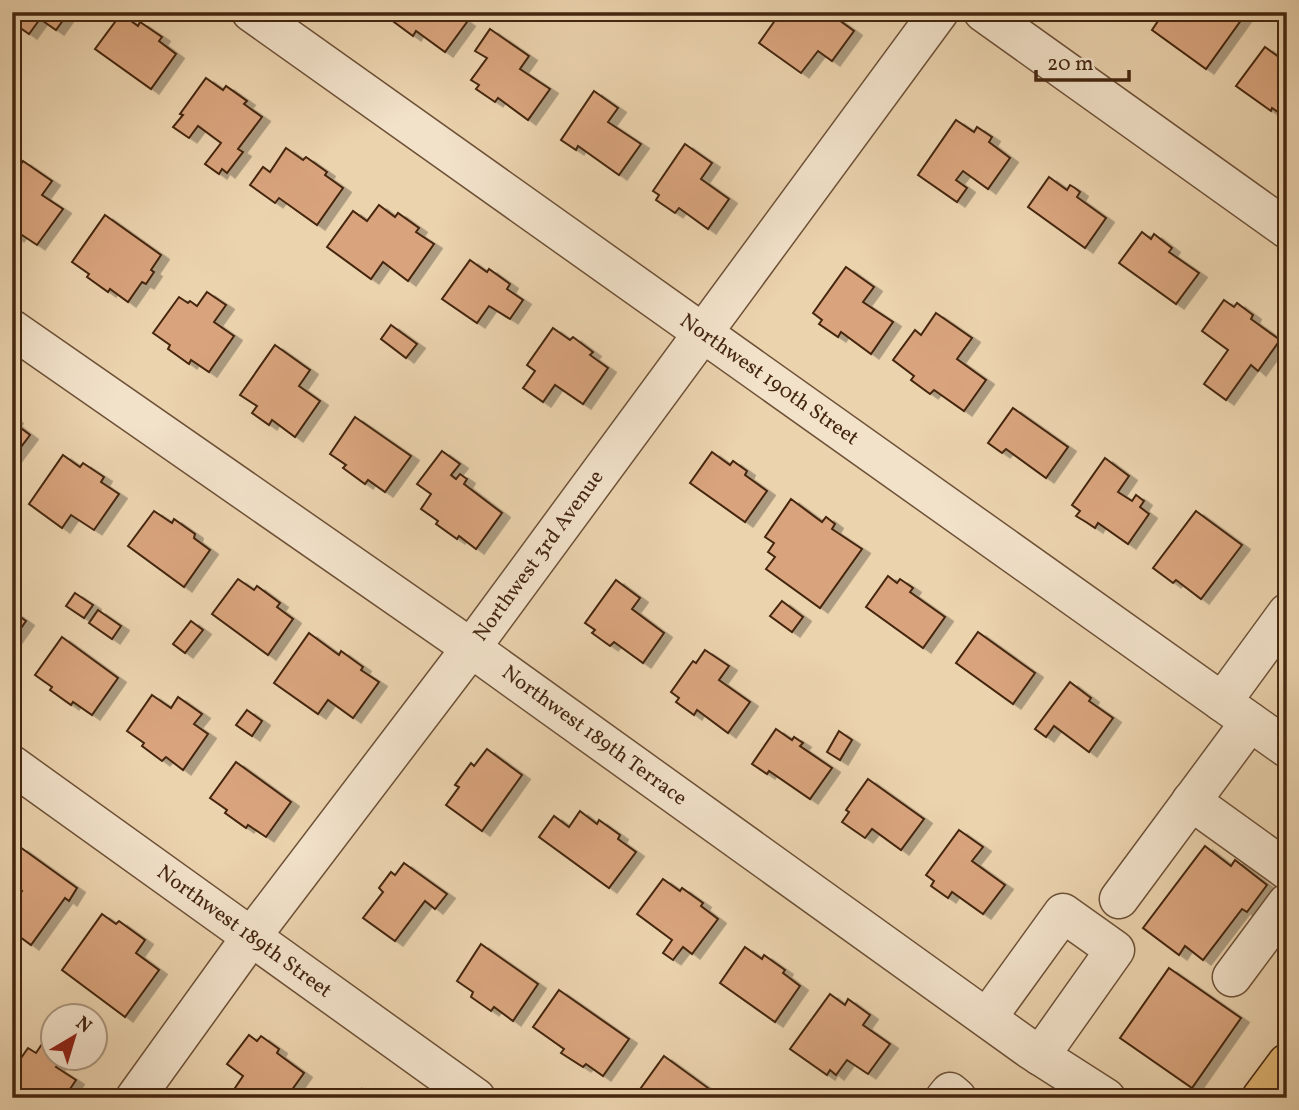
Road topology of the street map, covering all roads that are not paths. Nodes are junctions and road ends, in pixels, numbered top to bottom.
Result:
1 (251, 12) edge
2 (939, 12) edge
3 (983, 12) edge
4 (1287, 229) edge
5 (12, 329) edge
6 (703, 333) junction
7 (1287, 612) edge
8 (471, 648) junction
9 (1236, 712) junction
10 (1287, 748) edge
11 (12, 765) edge
12 (1191, 801) junction
13 (1287, 870) edge
14 (1119, 899) dead end
15 (1287, 903) edge
16 (251, 937) junction
17 (1232, 977) dead end
18 (986, 1018) junction
19 (1040, 1056) junction
20 (1287, 1063) edge
21 (135, 1098) edge
22 (476, 1098) edge
23 (945, 1098) edge
24 (957, 1098) edge
25 (1106, 1098) edge
26 (1261, 1098) edge

1 - 6 street, Northwest 190th Street
2 - 6 street, Northwest 3rd Avenue
3 - 4 street
5 - 8 street, Northwest 189th Terrace
6 - 8 street, Northwest 3rd Avenue
6 - 9 street, Northwest 190th Street
7 - 9 street
8 - 16 street, Northwest 3rd Avenue
8 - 18 street, Northwest 189th Terrace
9 - 10 street, Northwest 190th Street
9 - 12 street
11 - 16 street, Northwest 189th Street
12 - 13 street
12 - 14 street
15 - 17 street
16 - 21 street, Northwest 3rd Avenue
16 - 22 street, Northwest 189th Street
18 - 19 street, Northwest 189th Terrace
18 - 19 street
19 - 25 street, Northwest 189th Terrace
20 - 26 main road
23 - 24 street

